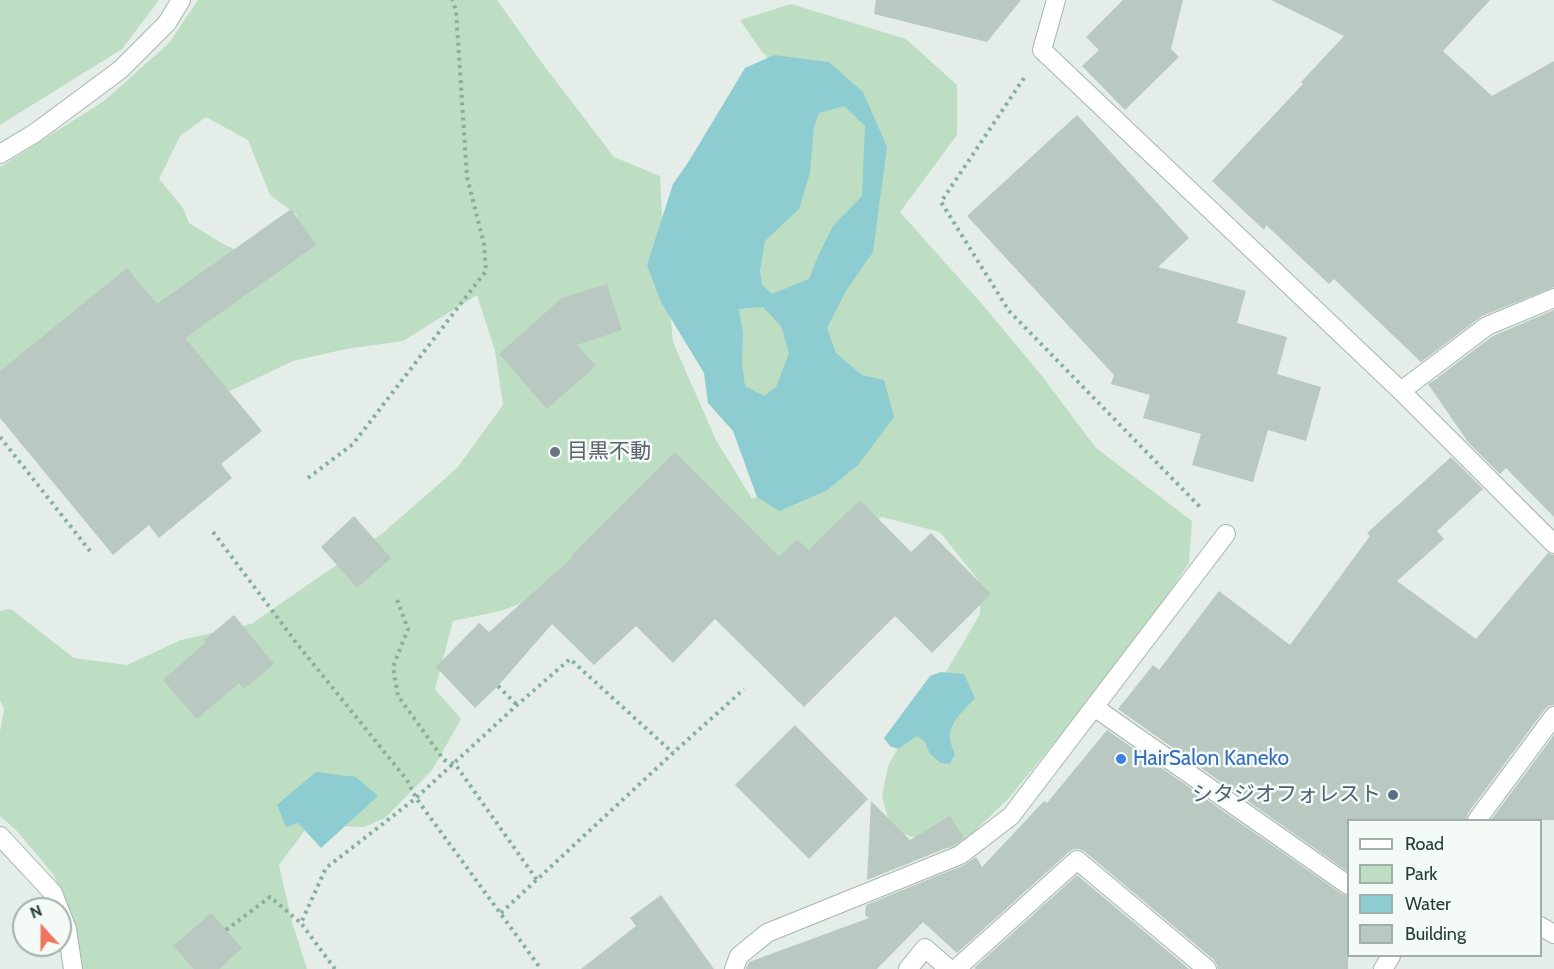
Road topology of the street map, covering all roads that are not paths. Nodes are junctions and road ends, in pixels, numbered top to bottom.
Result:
1 (181, 0) edge
2 (1056, 0) edge
3 (0, 154) edge
4 (1554, 298) edge
5 (1401, 391) junction
6 (1226, 534) road end
7 (1554, 544) edge
8 (1094, 707) junction
9 (1554, 716) edge
10 (1478, 819) edge
11 (0, 836) edge
12 (1347, 884) edge
13 (55, 897) edge
14 (734, 969) edge
15 (908, 969) edge
16 (949, 969) edge
17 (956, 969) edge
18 (1206, 969) edge

1 - 3 street
2 - 5 street
4 - 5 street
5 - 7 street
6 - 8 street
8 - 12 street
8 - 14 street
9 - 10 street
11 - 13 street
15 - 16 street
17 - 18 street

